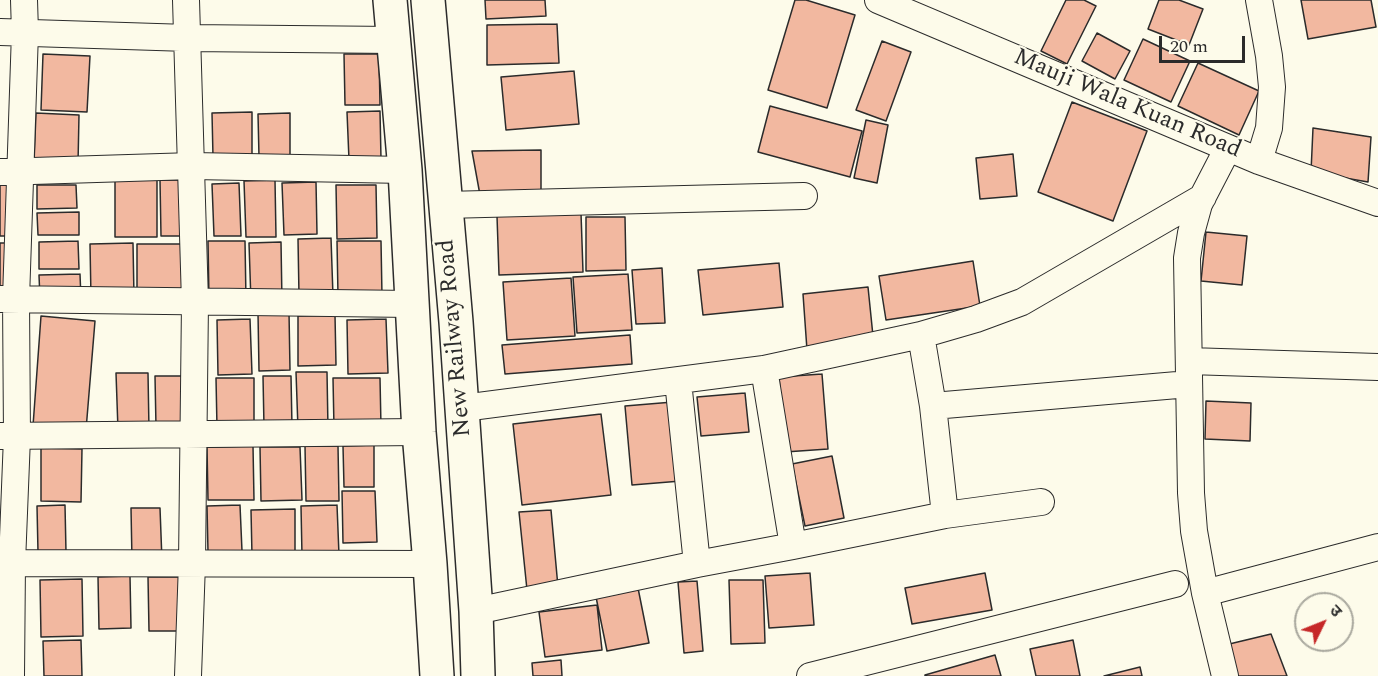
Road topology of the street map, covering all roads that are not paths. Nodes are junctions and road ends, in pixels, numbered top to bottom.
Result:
1 (24, 0) edge
2 (186, 0) edge
3 (390, 0) edge
4 (428, 0) edge
5 (878, 0) edge
6 (1259, 0) edge
7 (12, 32) edge
8 (188, 38) junction
9 (394, 40) junction
10 (1228, 148) junction
11 (1259, 161) junction
12 (193, 166) junction
13 (405, 170) junction
14 (10, 172) edge
15 (804, 196) dead end
16 (1203, 197) junction
17 (1378, 203) edge
18 (445, 205) junction
19 (8, 299) edge
20 (195, 302) junction
21 (412, 304) junction
22 (921, 335) junction
23 (1378, 368) edge
24 (764, 369) junction
25 (1189, 373) junction
26 (678, 381) junction
27 (933, 406) junction
28 (463, 408) junction
29 (419, 432) junction
30 (9, 436) edge
31 (194, 436) junction
32 (1041, 502) dead end
33 (945, 515) junction
34 (793, 546) junction
35 (1378, 547) edge
36 (6, 563) edge
37 (192, 563) junction
38 (430, 564) junction
39 (697, 564) junction
40 (1175, 584) dead end
41 (1205, 593) junction
42 (476, 611) junction
43 (11, 676) edge
44 (188, 676) edge
45 (436, 676) edge
46 (478, 676) edge
47 (810, 676) edge
48 (1225, 676) edge

1 - 7 street
2 - 8 street
3 - 9 main road, New Railway Road
4 - 18 main road, New Railway Road
5 - 10 street, Mauji Wala Kuan Road
6 - 11 street
7 - 8 street
7 - 14 street
8 - 9 street
8 - 12 street
9 - 13 main road, New Railway Road
10 - 11 street, Mauji Wala Kuan Road
10 - 16 street
11 - 17 street, Mauji Wala Kuan Road
12 - 13 street
12 - 14 street
12 - 20 street
13 - 21 main road, New Railway Road
14 - 19 street
15 - 18 street
16 - 22 street
16 - 25 street
18 - 28 main road, New Railway Road
19 - 20 street
19 - 30 street
20 - 21 street
20 - 31 street
21 - 29 main road, New Railway Road
22 - 24 street
22 - 27 street
23 - 25 street
24 - 26 street
24 - 34 street
25 - 27 street
25 - 41 street
26 - 28 street
26 - 39 street
27 - 33 street
28 - 42 main road, New Railway Road
29 - 31 street
29 - 38 main road, New Railway Road
30 - 31 street
30 - 36 street
31 - 37 street
32 - 33 street
33 - 34 street
34 - 39 street
35 - 41 street
36 - 37 street
36 - 43 street
37 - 38 street
37 - 44 street
38 - 45 main road, New Railway Road
39 - 42 street
40 - 47 street
41 - 48 street
42 - 46 main road, New Railway Road

